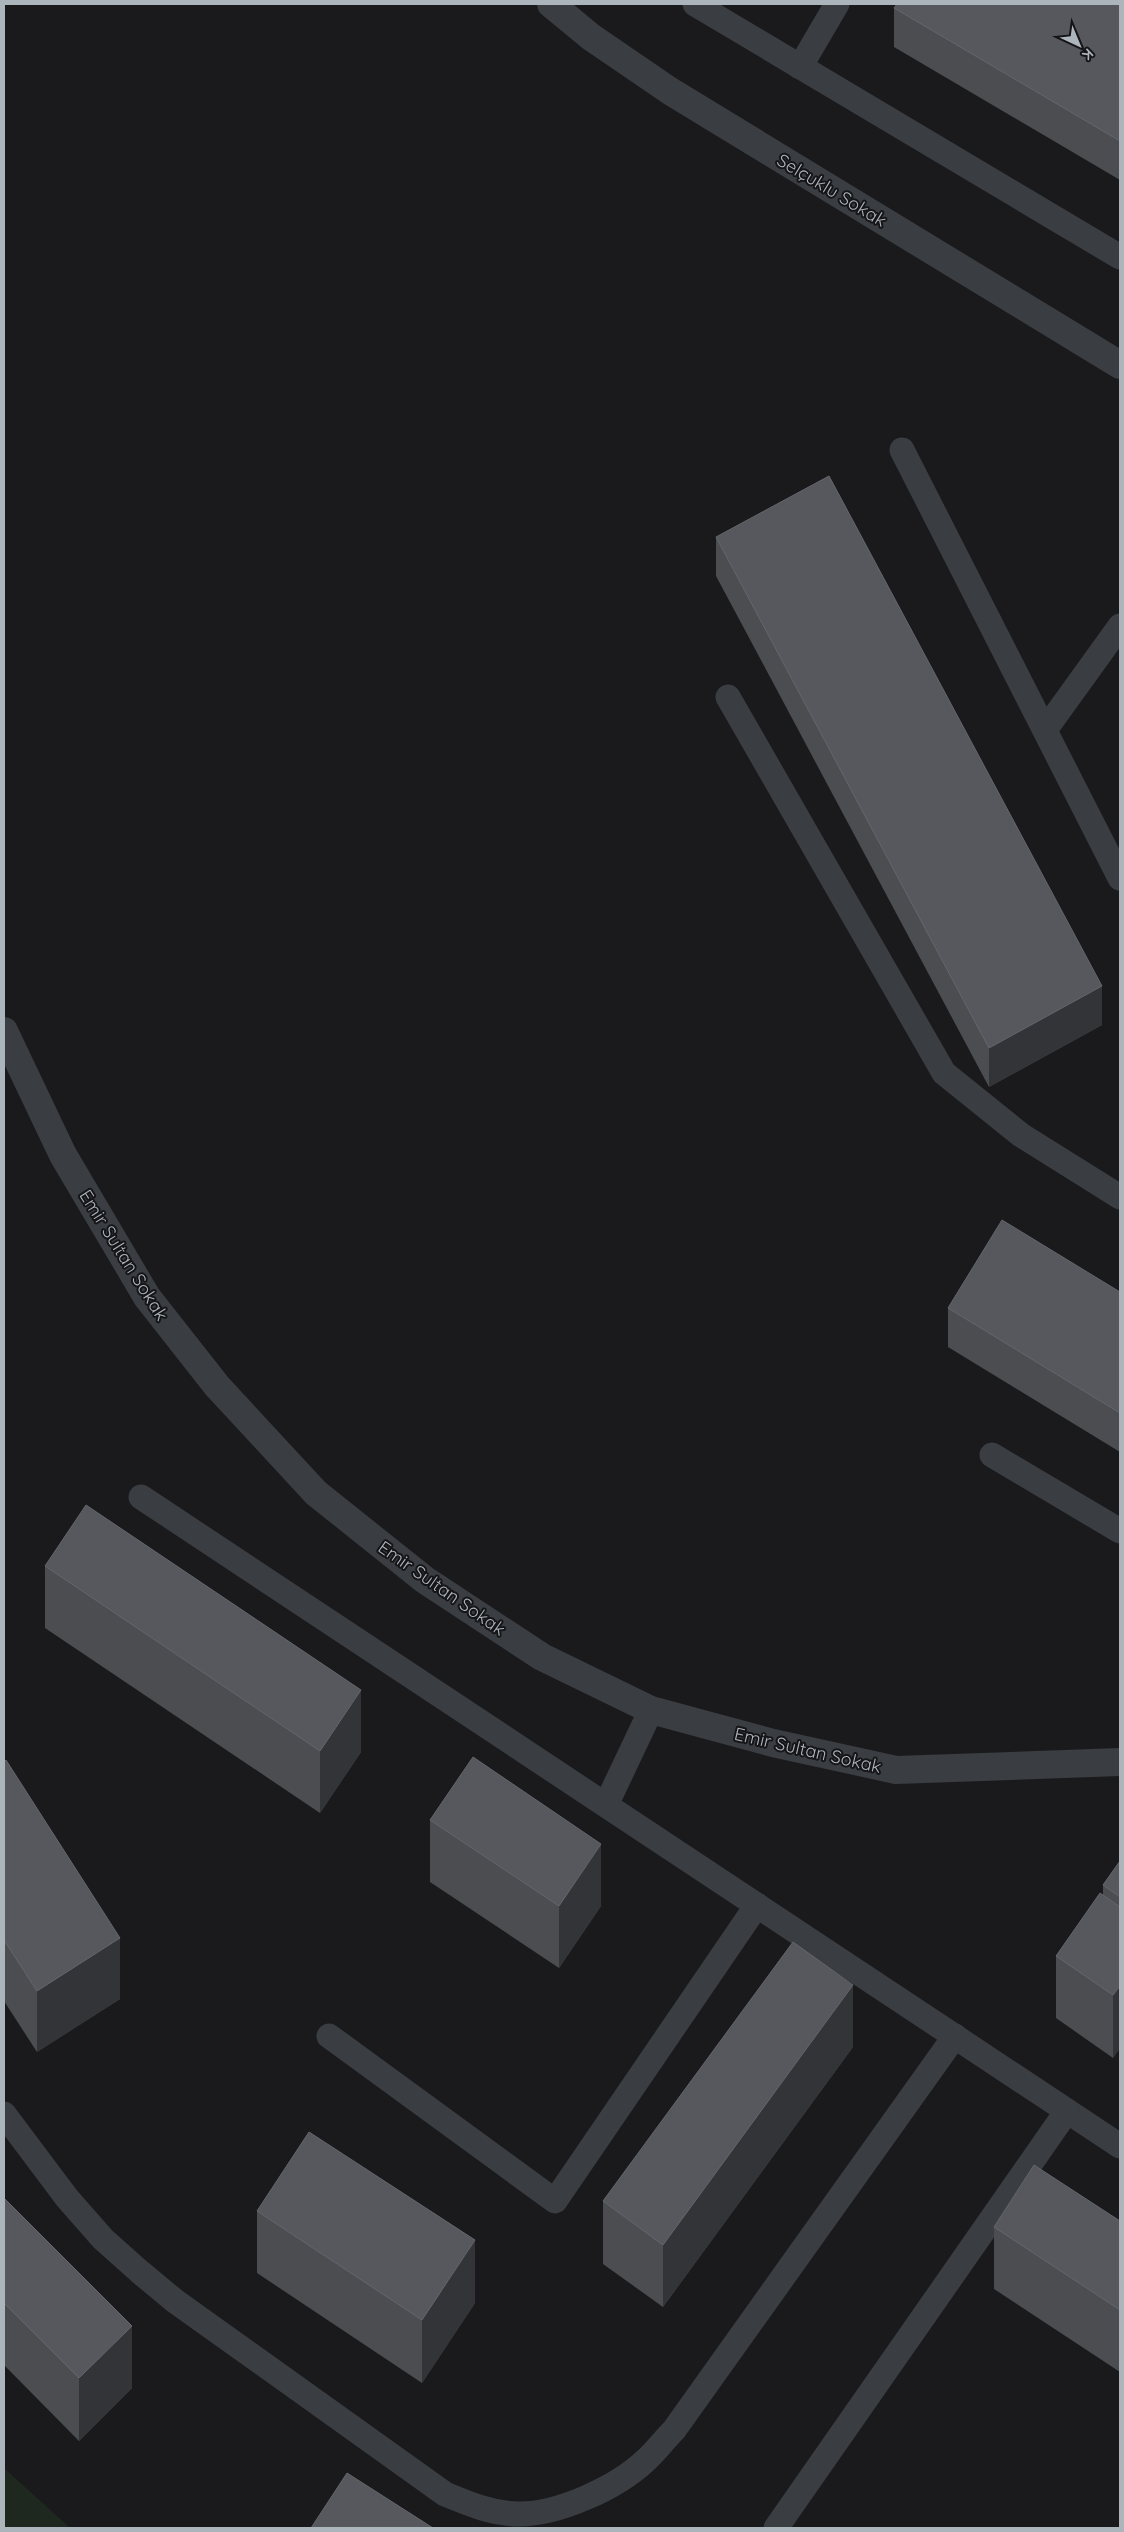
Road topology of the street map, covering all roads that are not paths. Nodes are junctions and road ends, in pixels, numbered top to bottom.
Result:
1 (551, 4) edge
2 (695, 4) edge
3 (837, 4) edge
4 (800, 66) junction
5 (1120, 257) edge
6 (1120, 365) edge
7 (902, 450) dead end
8 (1120, 626) edge
9 (728, 696) dead end
10 (1045, 730) junction
11 (1120, 878) edge
12 (4, 1032) edge
13 (1120, 1197) edge
14 (992, 1455) dead end
15 (141, 1497) dead end
16 (1120, 1531) edge
17 (651, 1710) junction
18 (1120, 1762) edge
19 (606, 1805) junction
20 (757, 1905) junction
21 (329, 2036) dead end
22 (955, 2036) junction
23 (1067, 2111) junction
24 (4, 2114) edge
25 (1120, 2146) edge
26 (445, 2494) junction
27 (488, 2528) edge
28 (776, 2528) edge

1 - 6 street, Selçuklu Sokak
2 - 4 lane
3 - 4 lane
4 - 5 lane
7 - 10 lane
8 - 10 lane
9 - 13 lane
10 - 11 lane
12 - 17 street, Emir Sultan Sokak
14 - 16 lane
15 - 19 lane
17 - 18 street, Emir Sultan Sokak
17 - 19 lane
19 - 20 lane
20 - 21 lane
20 - 22 lane
22 - 23 lane
22 - 26 lane
23 - 25 lane
23 - 28 lane
24 - 26 lane
26 - 27 lane

